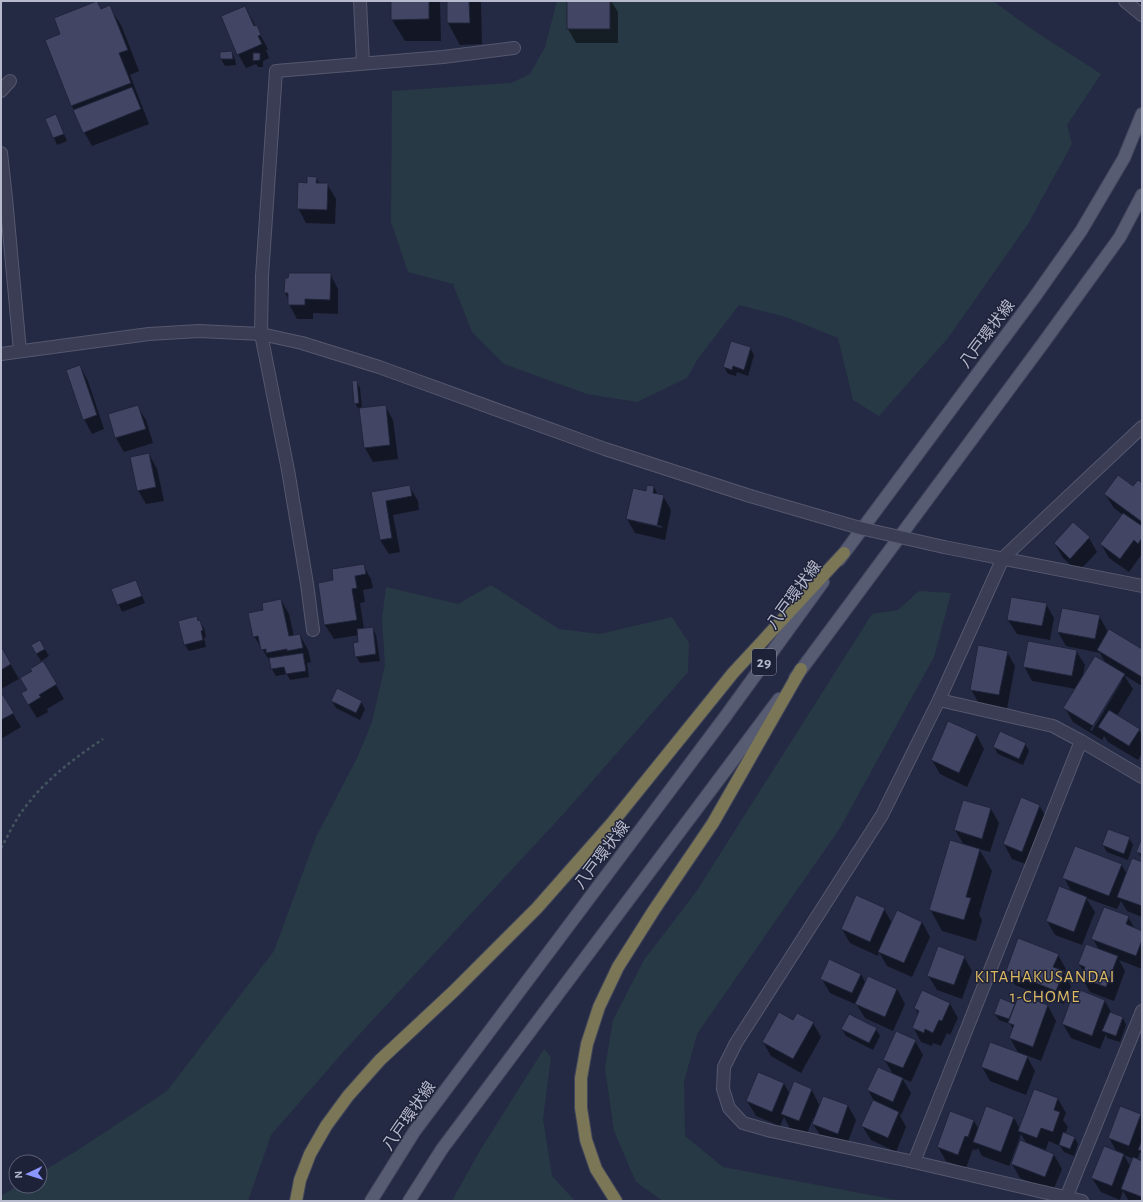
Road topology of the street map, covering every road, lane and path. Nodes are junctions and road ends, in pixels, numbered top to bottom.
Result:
1 (360, 1) edge
2 (1125, 1) edge
3 (1142, 15) edge
4 (514, 48) dead end
5 (363, 63) junction
6 (10, 81) dead end
7 (1, 91) edge
8 (1142, 114) edge
9 (1, 153) edge
10 (1142, 195) edge
11 (261, 334) junction
12 (20, 351) junction
13 (1, 354) edge
14 (1142, 427) edge
15 (844, 554) junction
16 (1003, 558) junction
17 (1142, 586) edge
18 (313, 630) dead end
19 (802, 669) junction
20 (939, 700) junction
21 (103, 739) dead end
22 (1081, 741) junction
23 (1142, 777) edge
24 (1, 848) edge
25 (1142, 1011) edge
26 (914, 1162) junction
27 (1066, 1198) junction
28 (296, 1201) edge
29 (371, 1201) edge
30 (409, 1201) edge
31 (616, 1201) edge
32 (1082, 1201) edge

1 - 5 street
2 - 3 street
4 - 5 street
5 - 11 street
6 - 7 street
8 - 15 main road, 八戸環状線 / 29
9 - 12 street
10 - 19 main road, 29
11 - 12 street
11 - 16 street, bridge
11 - 18 street
12 - 13 street
14 - 16 street
15 - 28 highway
15 - 29 main road, 八戸環状線 / 29
16 - 17 street
16 - 20 street
19 - 30 main road, 29
19 - 31 highway
20 - 22 street
20 - 26 street
21 - 24 path
22 - 23 street
22 - 26 street
25 - 27 street
26 - 27 street
27 - 32 street

